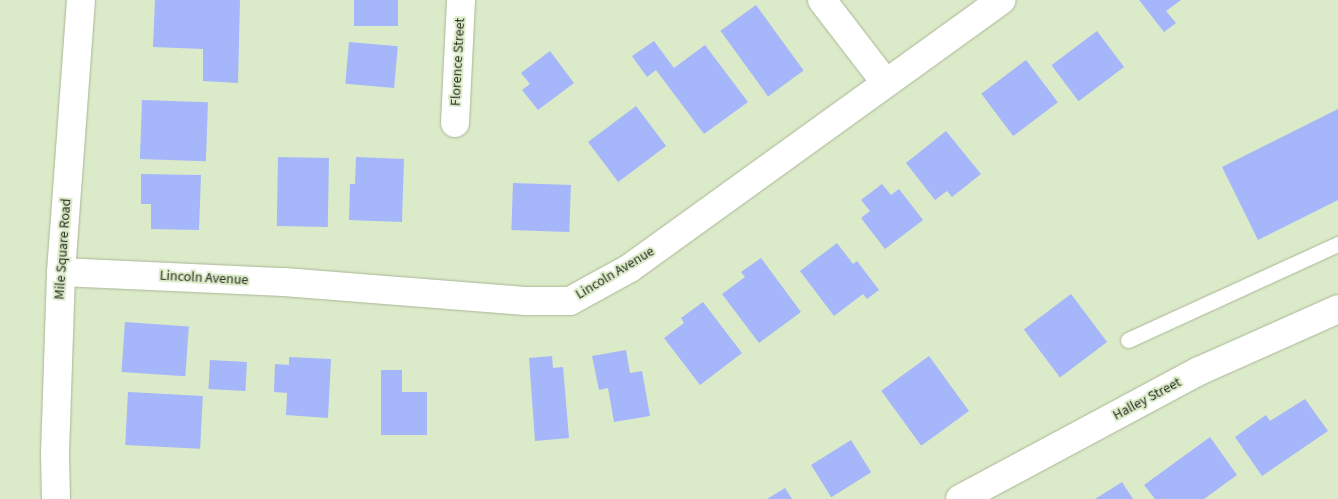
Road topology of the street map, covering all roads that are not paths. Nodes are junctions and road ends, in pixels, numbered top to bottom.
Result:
1 (81, 0) edge
2 (461, 0) edge
3 (822, 0) edge
4 (1002, 0) edge
5 (885, 82) junction
6 (455, 123) dead end
7 (1338, 244) edge
8 (61, 272) junction
9 (1338, 309) edge
10 (1128, 340) dead end
11 (56, 499) edge
12 (960, 499) edge

1 - 8 street, Mile Square Road
2 - 6 street, Florence Street
3 - 5 street
4 - 5 street, Lincoln Avenue
5 - 8 street, Lincoln Avenue
7 - 10 lane
8 - 11 street, Mile Square Road
9 - 12 street, Halley Street

